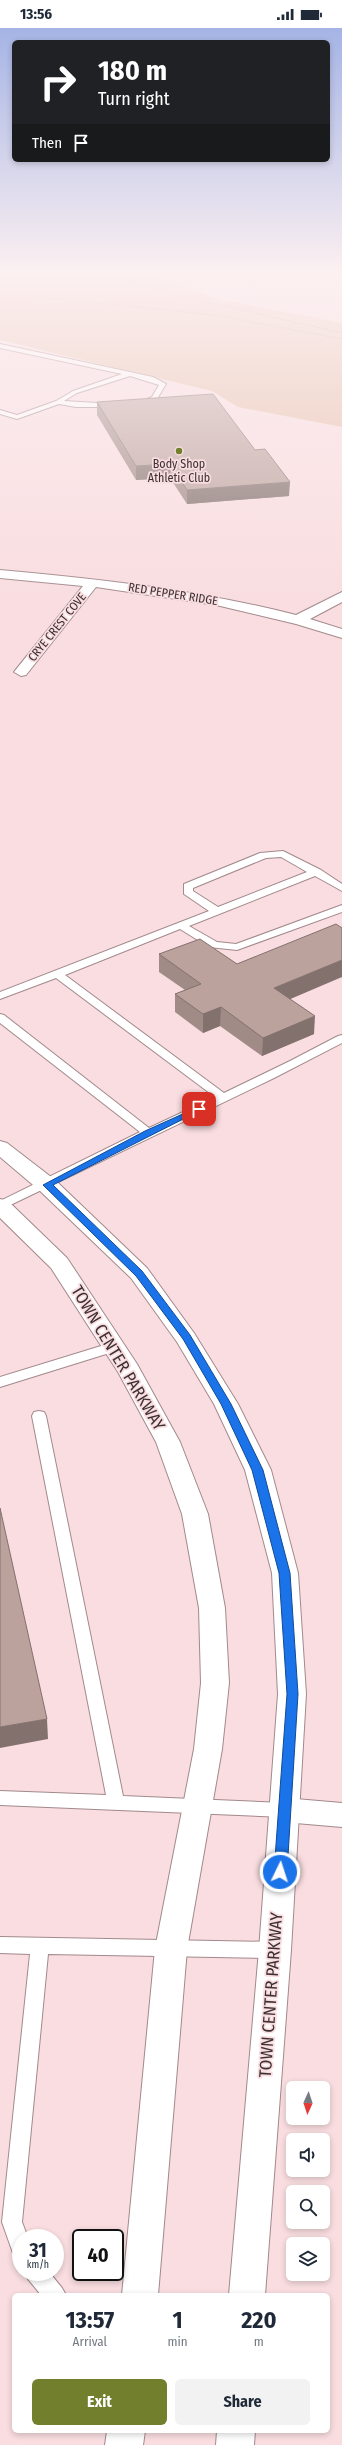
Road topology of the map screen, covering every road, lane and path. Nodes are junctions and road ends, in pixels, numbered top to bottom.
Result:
1 (97, 385) edge
2 (163, 385) edge
3 (58, 402) junction
4 (119, 406) edge
5 (132, 406) edge
6 (0, 412) edge
7 (0, 574) edge
8 (93, 582) junction
9 (342, 596) edge
10 (299, 618) junction
11 (342, 634) edge
12 (21, 672) dead end
13 (317, 872) junction
14 (342, 888) edge
15 (342, 908) edge
16 (217, 911) junction
17 (181, 926) junction
18 (57, 974) junction
19 (0, 996) edge
20 (0, 1017) edge
21 (342, 1038) edge
22 (224, 1098) junction
23 (148, 1133) junction
24 (0, 1147) edge
25 (47, 1185) junction
26 (0, 1206) edge
27 (114, 1347) junction
28 (0, 1382) edge
29 (39, 1416) dead end
30 (0, 1798) edge
31 (116, 1803) junction
32 (198, 1806) junction
33 (284, 1810) junction
34 (342, 1815) edge
35 (0, 1945) edge
36 (40, 1946) junction
37 (171, 1949) junction
38 (275, 1950) junction
39 (14, 2229) edge
40 (43, 2281) edge
41 (53, 2293) edge
42 (140, 2293) edge
43 (248, 2293) edge
44 (126, 2433) edge
45 (236, 2433) edge
46 (124, 2445) edge
47 (235, 2445) edge

1 - 3 lane
2 - 5 lane
3 - 4 lane
3 - 6 lane
7 - 8 street, RED PEPPER RIDGE
8 - 10 street, RED PEPPER RIDGE
8 - 12 street, CRYE CREST COVE
9 - 10 street
10 - 11 street, RED PEPPER RIDGE
13 - 14 lane
13 - 16 lane
13 - 16 lane
15 - 17 lane
16 - 17 lane
17 - 18 lane
18 - 19 lane
18 - 22 lane
20 - 23 lane
21 - 22 lane
22 - 23 lane
23 - 25 lane
24 - 25 street, TOWN CENTER PARKWAY
25 - 26 lane
25 - 33 street, TOWN CENTER PARKWAY
26 - 27 street, TOWN CENTER PARKWAY
27 - 28 lane
27 - 32 street, TOWN CENTER PARKWAY
29 - 31 lane
30 - 31 lane
31 - 32 lane
32 - 33 lane
32 - 37 street, TOWN CENTER PARKWAY
33 - 34 street
33 - 38 street, TOWN CENTER PARKWAY
35 - 36 lane
36 - 37 lane
36 - 39 lane
37 - 38 lane
37 - 42 street, TOWN CENTER PARKWAY
38 - 43 street, TOWN CENTER PARKWAY
40 - 41 lane
44 - 46 street
45 - 47 street

